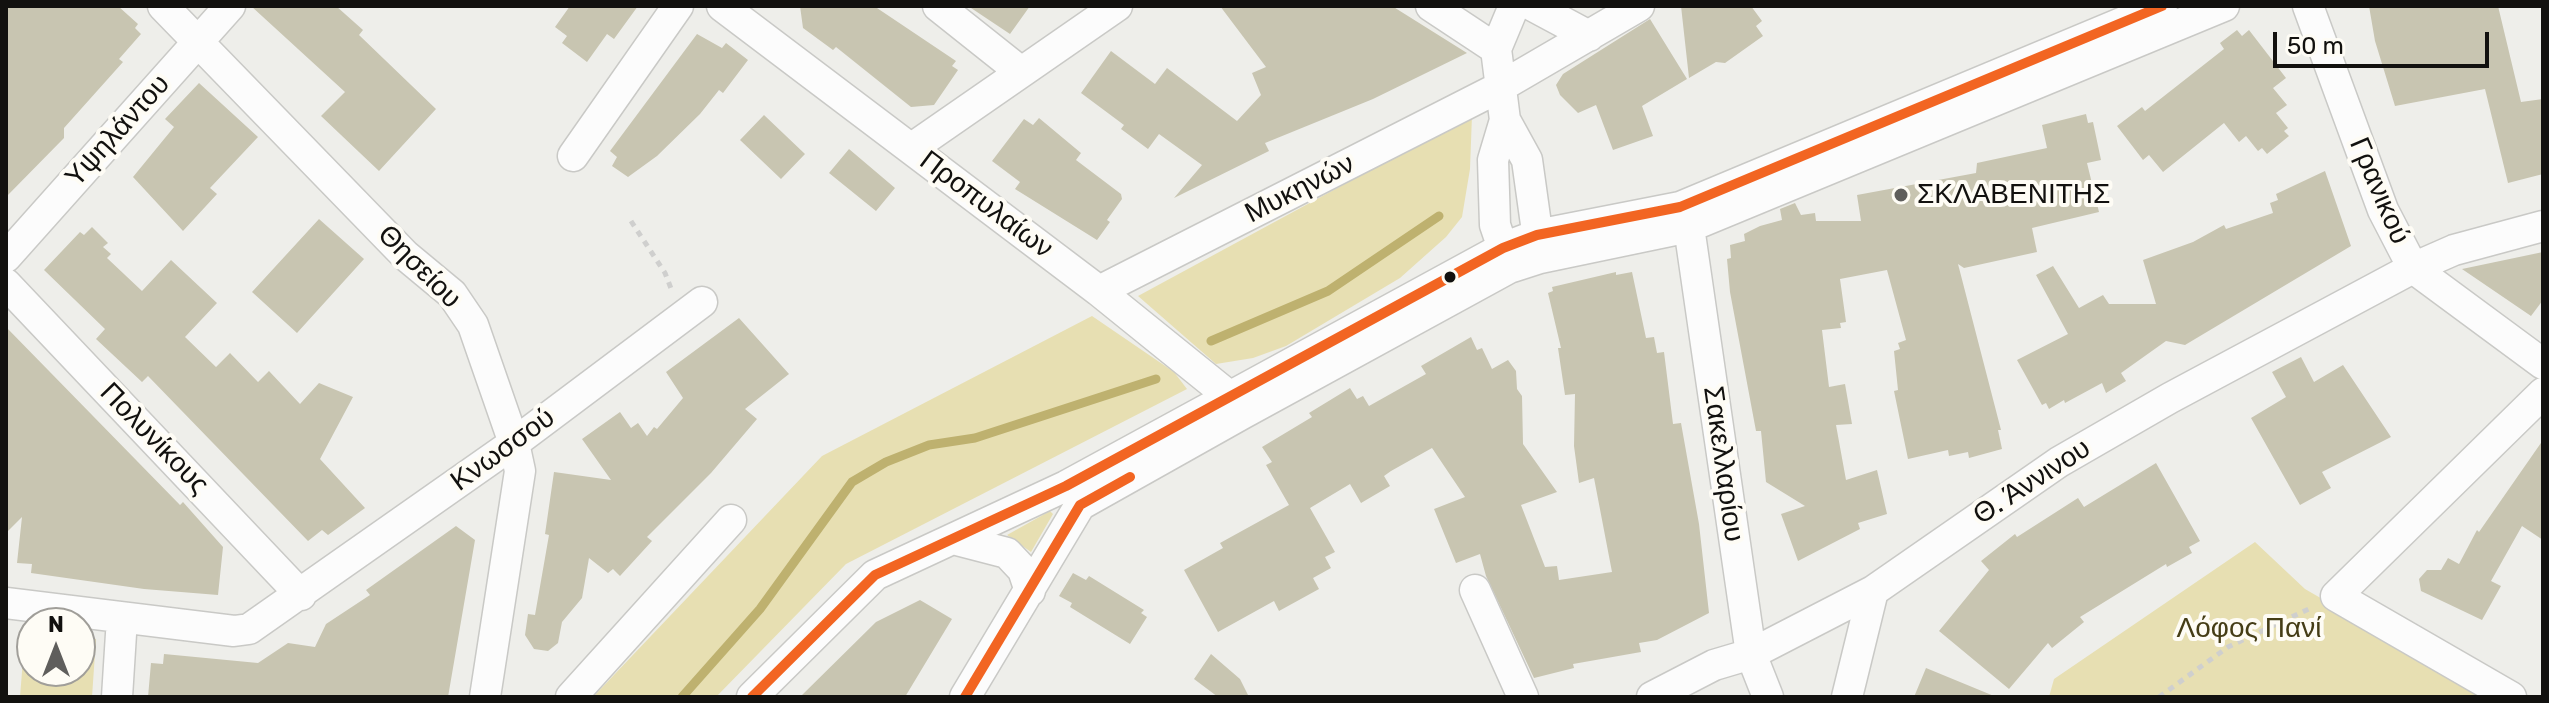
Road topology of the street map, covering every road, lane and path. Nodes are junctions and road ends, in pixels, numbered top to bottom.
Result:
1 (163, 6) edge
2 (230, 6) edge
3 (678, 6) edge
4 (722, 6) edge
5 (938, 6) edge
6 (1117, 6) edge
7 (1431, 6) edge
8 (1514, 6) edge
9 (1533, 6) edge
10 (1639, 6) edge
11 (2162, 6) edge
12 (2224, 6) edge
13 (2308, 6) edge
14 (2098, 19) edge
15 (1589, 36) junction
16 (199, 41) junction
17 (1496, 49) junction
18 (1021, 72) junction
19 (1500, 87) junction
20 (1505, 120) junction
21 (912, 148) junction
22 (573, 156) dead end
23 (631, 221) dead end
24 (2543, 226) edge
25 (1689, 227) junction
26 (1539, 247) junction
27 (6, 257) edge
28 (1506, 258) junction
29 (2413, 268) junction
30 (6, 284) edge
31 (1108, 298) junction
32 (691, 310) joint
33 (2543, 364) edge
34 (2543, 393) edge
35 (1235, 405) junction
36 (514, 443) junction
37 (731, 520) dead end
38 (953, 539) junction
39 (1475, 590) dead end
40 (1030, 591) junction
41 (1873, 591) junction
42 (301, 595) junction
43 (2336, 596) junction
44 (6, 603) edge
45 (122, 618) junction
46 (1751, 654) junction
47 (117, 697) edge
48 (485, 697) edge
49 (571, 697) edge
50 (752, 697) edge
51 (965, 697) edge
52 (1523, 697) edge
53 (1652, 697) edge
54 (1768, 697) edge
55 (1847, 697) edge
56 (2159, 697) edge
57 (2511, 697) edge

1 - 16 street, Θησείου
2 - 16 street, Υψηλάντου
3 - 22 street
4 - 21 street, Προπυλαίων
5 - 18 street
6 - 18 street
7 - 17 street
8 - 17 street
9 - 15 street
10 - 15 street, Μυκηνών
11 - 14 street
12 - 25 street
13 - 29 street, Γρανικού
14 - 26 street
15 - 19 street, Μυκηνών
16 - 27 street, Υψηλάντου
16 - 36 street, Θησείου
17 - 19 street
18 - 21 street
19 - 20 street
19 - 31 street, Μυκηνών
20 - 26 street
20 - 28 street
21 - 31 street, Προπυλαίων
23 - 32 path
24 - 29 street, Θ. Άννινου
25 - 26 street
25 - 46 street, Σακελλαρίου
26 - 28 street
28 - 35 street
29 - 33 street, Γρανικού
29 - 41 street, Θ. Άννινου
30 - 42 street, Πολυνίκους
31 - 35 street, Προπυλαίων
32 - 36 street, Κνωσσού
34 - 43 street
35 - 38 street
35 - 40 street
36 - 42 street, Κνωσσού
36 - 48 street, Θησείου
37 - 49 street
38 - 40 street
38 - 50 street
39 - 52 street
40 - 51 street
41 - 46 street, Θ. Άννινου
41 - 55 street
42 - 45 street, Κνωσσού
43 - 56 path
43 - 57 street
44 - 45 street, Κνωσσού
45 - 47 street
46 - 53 street, Θ. Άννινου
46 - 54 street, Σακελλαρίου

